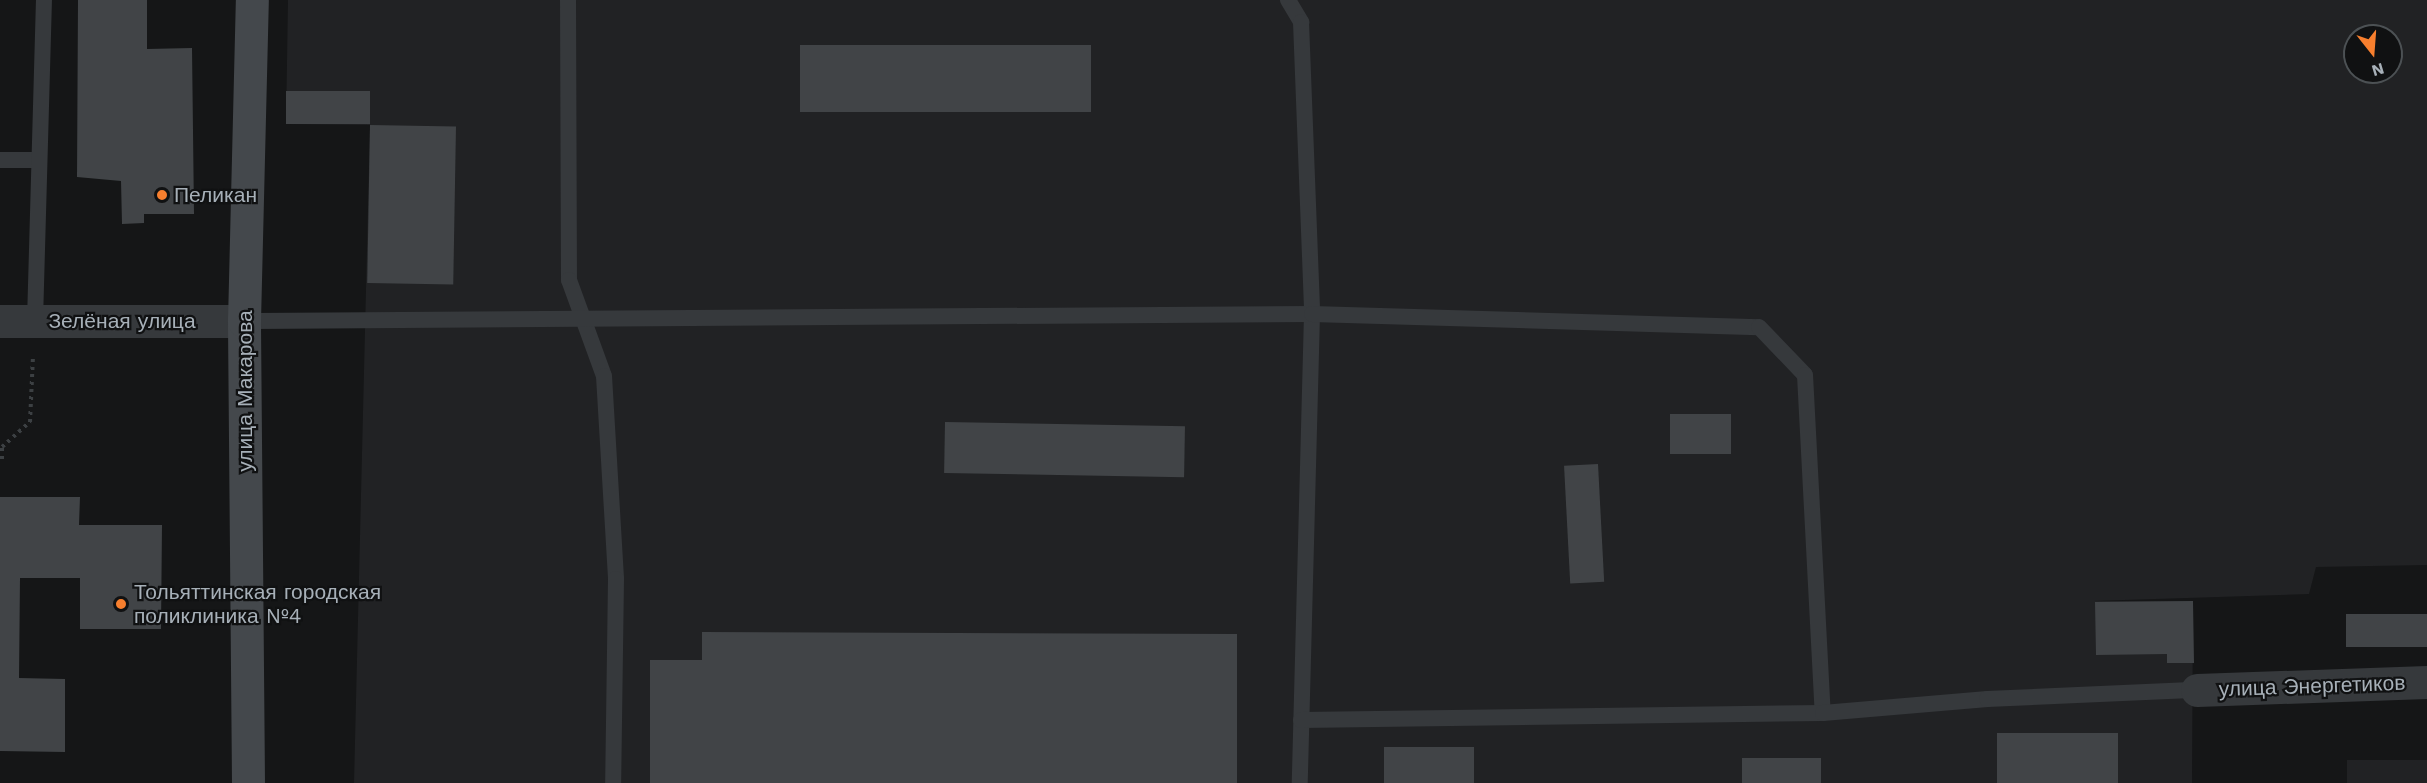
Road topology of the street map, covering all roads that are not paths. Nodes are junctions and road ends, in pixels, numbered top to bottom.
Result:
1 (44, 0) edge
2 (252, 0) edge
3 (567, 0) edge
4 (1288, 0) edge
5 (0, 160) edge
6 (39, 160) junction
7 (1312, 314) junction
8 (579, 316) junction
9 (0, 321) edge
10 (35, 321) junction
11 (244, 321) junction
12 (2427, 682) edge
13 (2197, 690) joint
14 (1823, 713) junction
15 (1301, 720) junction
16 (248, 783) edge
17 (613, 783) edge
18 (1300, 783) edge

1 - 6 lane
2 - 11 street, улица Макарова
3 - 8 lane
4 - 7 lane
5 - 6 lane
6 - 10 lane
7 - 8 lane
7 - 14 lane
7 - 15 lane
8 - 11 lane
8 - 17 lane
9 - 10 street, Зелёная улица
10 - 11 street, Зелёная улица
11 - 16 street, улица Макарова
12 - 13 street, улица Энергетиков
13 - 14 lane
14 - 15 lane
15 - 18 lane

